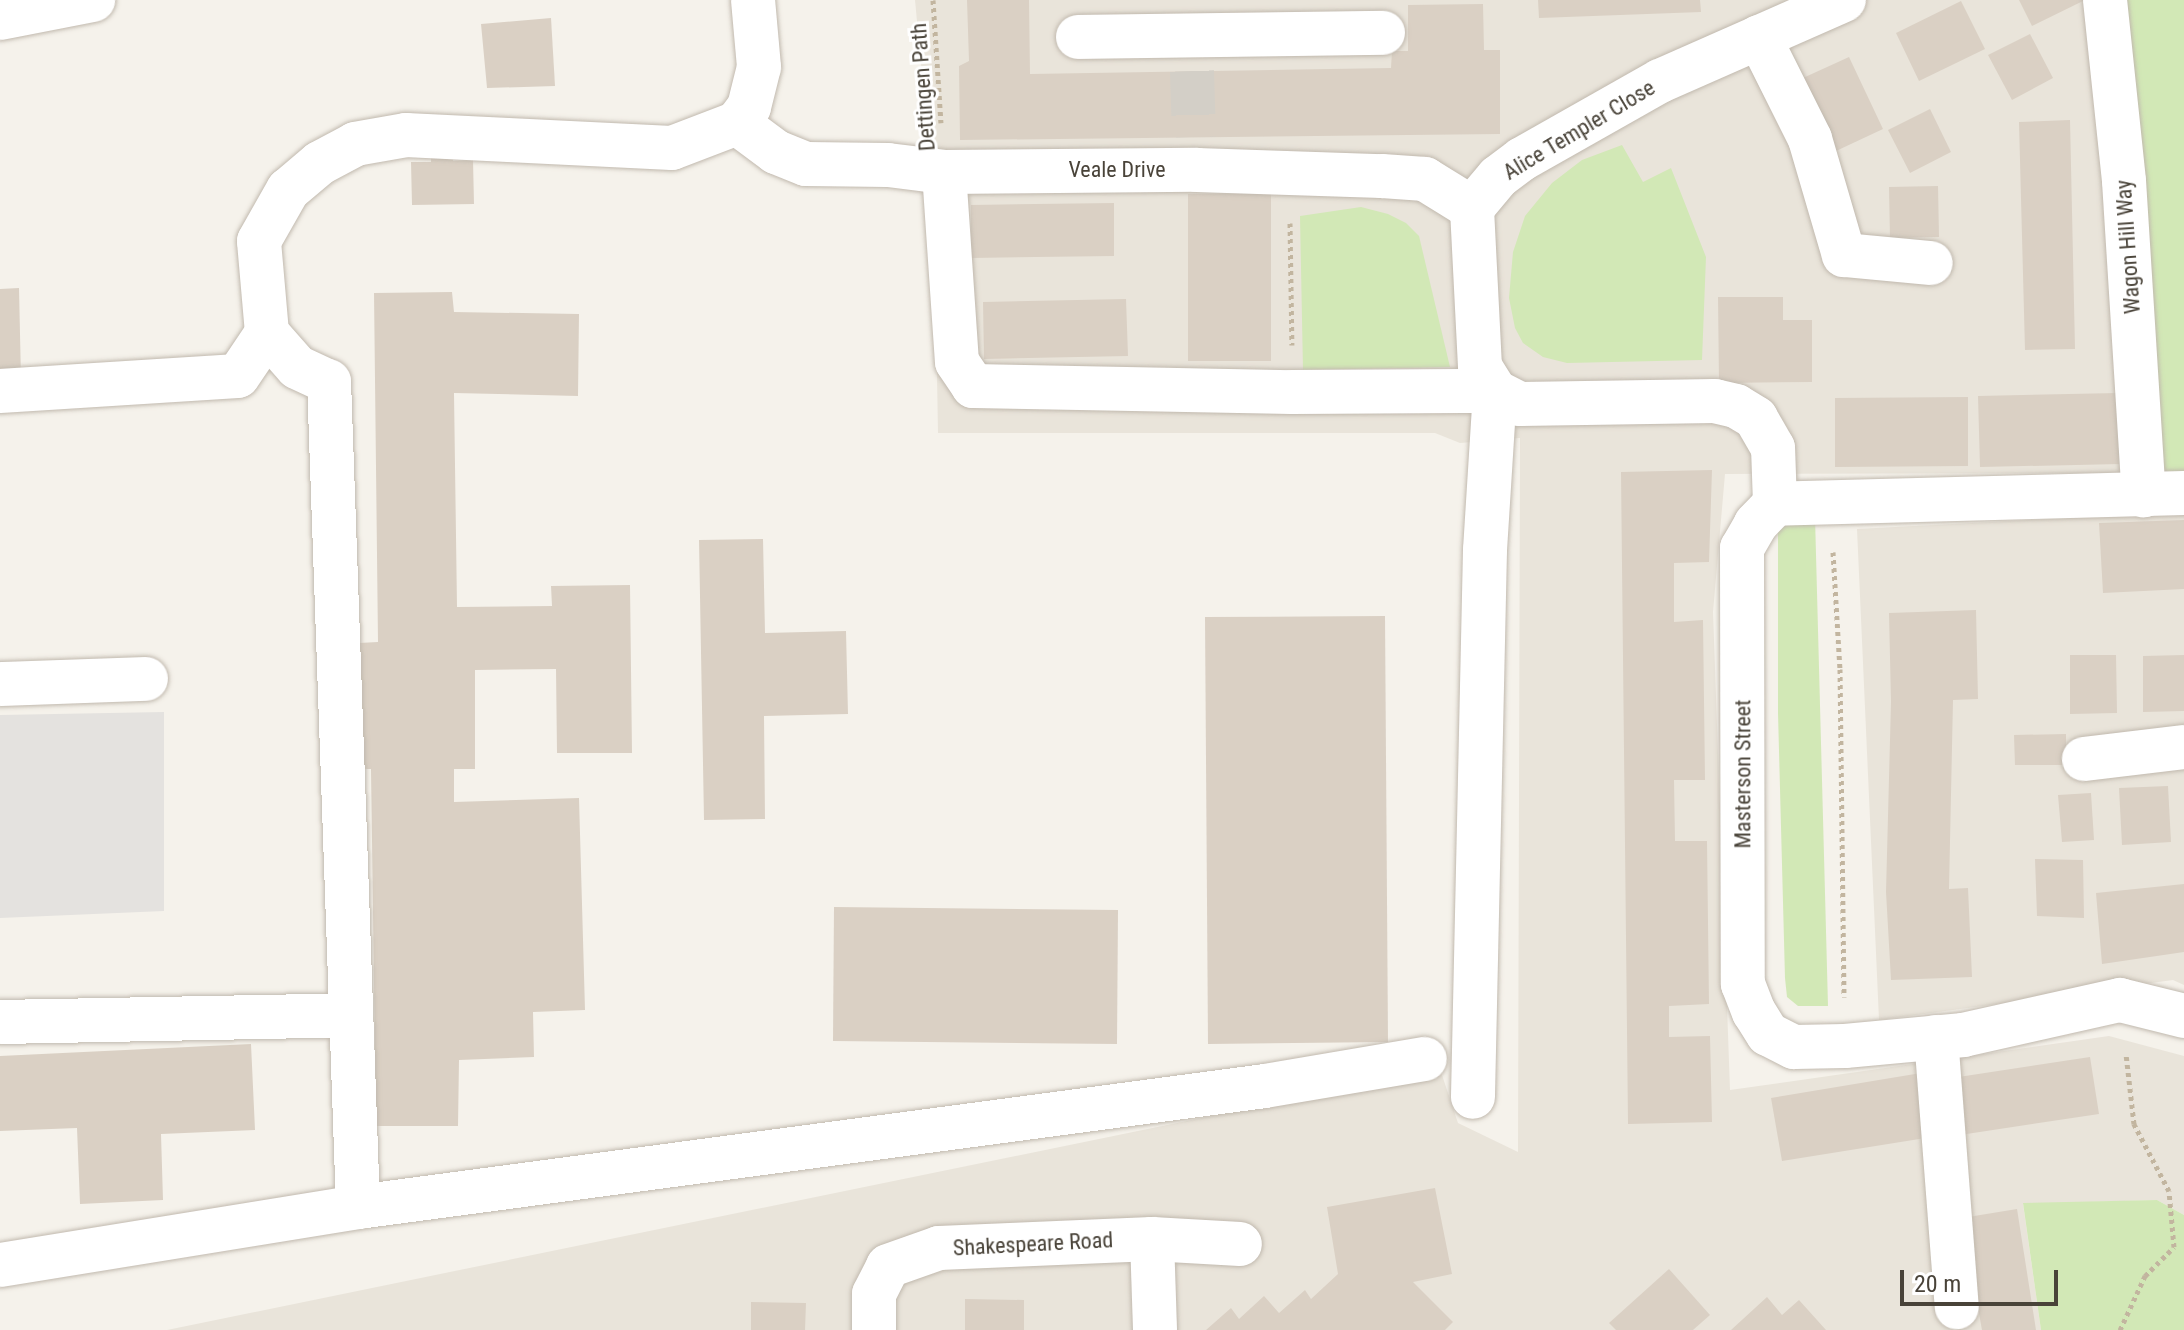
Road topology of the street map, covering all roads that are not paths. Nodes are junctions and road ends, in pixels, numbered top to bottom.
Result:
1 (93, 0) edge
2 (753, 0) edge
3 (1844, 0) edge
4 (2105, 0) edge
5 (0, 18) edge
6 (1383, 33) dead end
7 (1078, 37) dead end
8 (1759, 37) junction
9 (737, 123) junction
10 (944, 172) junction
11 (1472, 208) junction
12 (1931, 263) dead end
13 (267, 333) junction
14 (0, 391) edge
15 (1495, 391) junction
16 (2164, 494) edge
17 (1775, 504) junction
18 (146, 679) dead end
19 (0, 684) edge
20 (2184, 747) edge
21 (2084, 759) dead end
22 (350, 1015) junction
23 (2184, 1016) edge
24 (0, 1022) edge
25 (1936, 1037) junction
26 (1425, 1059) dead end
27 (1473, 1097) dead end
28 (358, 1207) junction
29 (1152, 1239) junction
30 (1240, 1244) dead end
31 (0, 1265) edge
32 (1957, 1307) dead end
33 (874, 1330) edge
34 (1155, 1330) edge

1 - 5 street
2 - 9 street
3 - 8 street, Alice Templer Close
4 - 16 street, Wagon Hill Way
6 - 7 street
8 - 11 street, Alice Templer Close
8 - 12 street
9 - 10 street, Veale Drive
9 - 13 street
10 - 11 street, Veale Drive
10 - 15 street
11 - 15 street
13 - 14 street
13 - 22 street
15 - 17 street
15 - 27 street
16 - 17 street
17 - 25 street, Masterson Street
18 - 19 street
20 - 21 street
22 - 24 street
22 - 28 street
23 - 25 street, Masterson Street
25 - 32 street
26 - 28 street
28 - 31 street
29 - 30 street, Shakespeare Road
29 - 33 street, Shakespeare Road
29 - 34 street

